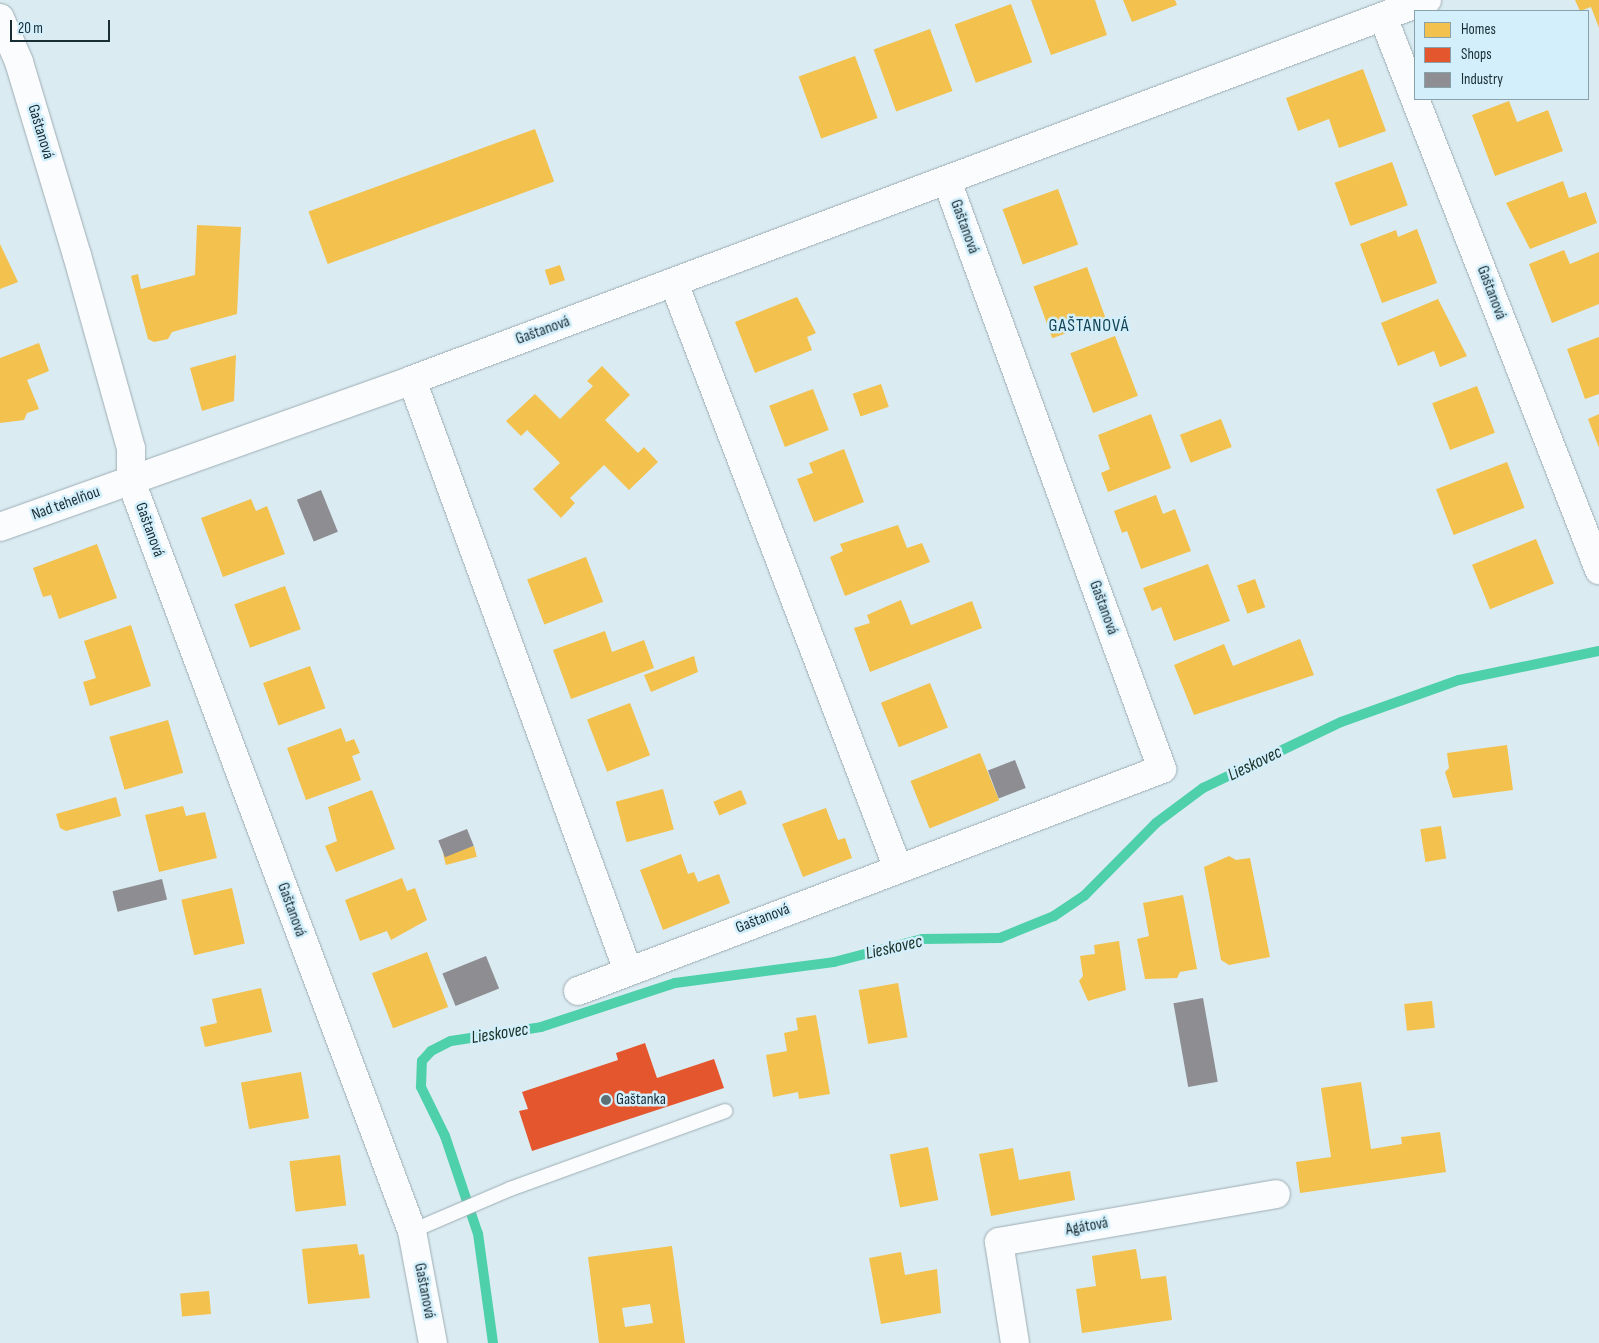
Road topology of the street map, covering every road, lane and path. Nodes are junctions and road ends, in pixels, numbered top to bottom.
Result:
1 (1427, 0) edge
2 (1383, 17) junction
3 (0, 18) edge
4 (1414, 96) edge
5 (1415, 100) edge
6 (947, 181) junction
7 (674, 282) junction
8 (412, 380) junction
9 (131, 481) junction
10 (0, 527) edge
11 (1599, 570) edge
12 (898, 866) junction
13 (628, 971) junction
14 (578, 991) dead end
15 (725, 1111) dead end
16 (1276, 1194) dead end
17 (412, 1231) junction
18 (433, 1343) edge
19 (1015, 1343) edge

1 - 2 street, Gaštanová
2 - 4 street, Gaštanová
2 - 6 street, Gaštanová
3 - 9 street, Gaštanová
5 - 11 street, Gaštanová
6 - 7 street, Gaštanová
6 - 12 street, Gaštanová
7 - 8 street, Gaštanová
7 - 12 street
8 - 9 street, Gaštanová
8 - 13 street
9 - 10 street, Nad tehelňou
9 - 17 street, Gaštanová
12 - 13 street, Gaštanová
13 - 14 street, Gaštanová
15 - 17 lane
16 - 19 street, Agátová
17 - 18 street, Gaštanová

